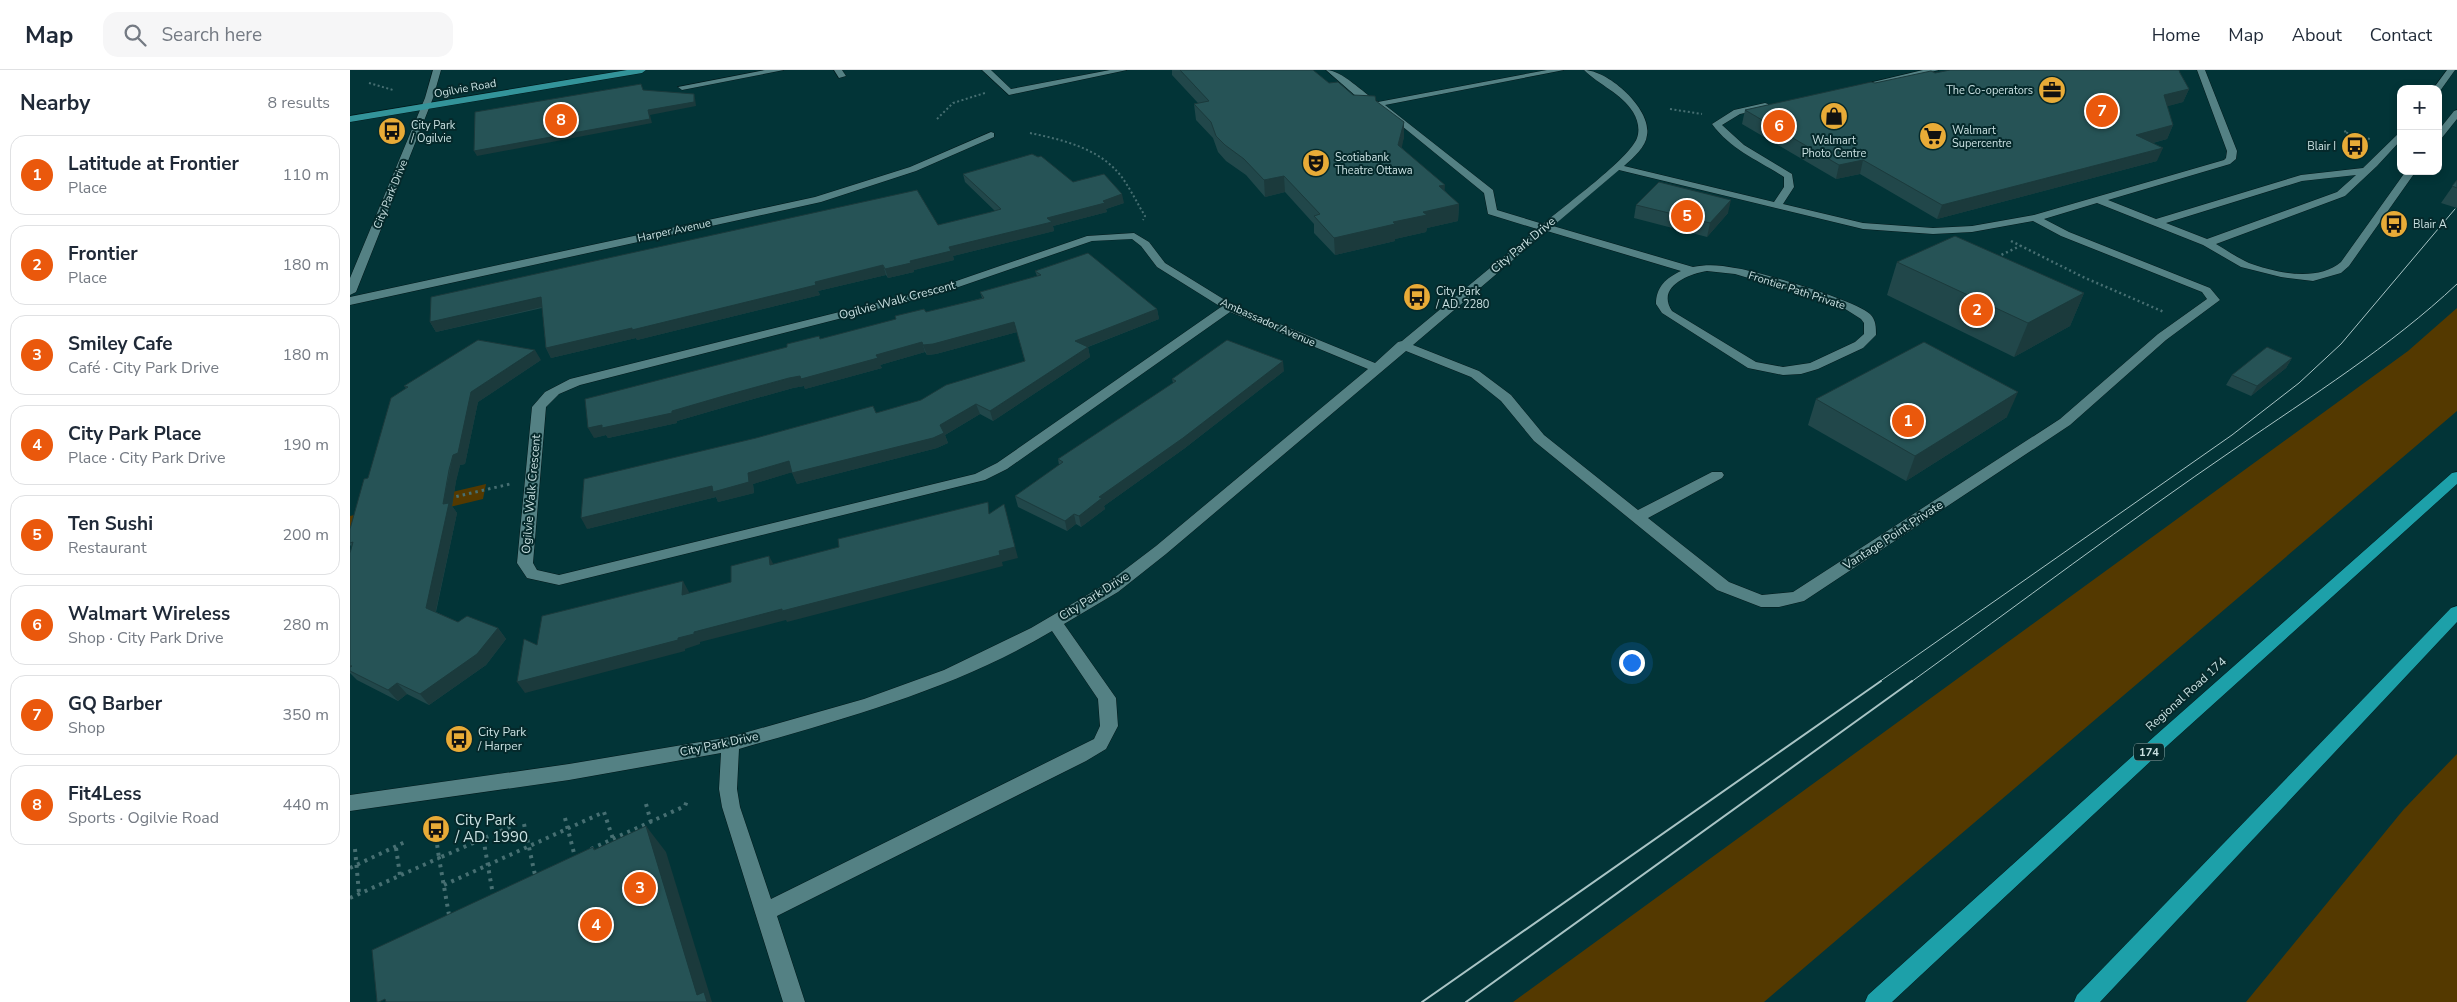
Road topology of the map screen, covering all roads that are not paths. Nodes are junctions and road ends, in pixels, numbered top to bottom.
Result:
1 (437, 70) edge
2 (586, 70) edge
3 (642, 70) edge
4 (780, 70) edge
5 (986, 70) edge
6 (1123, 70) edge
7 (1330, 70) edge
8 (1560, 70) edge
9 (1588, 70) edge
10 (1935, 70) edge
11 (2201, 70) edge
12 (2451, 70) edge
13 (2440, 85) edge
14 (682, 87) dead end
15 (1849, 88) edge
16 (430, 96) junction
17 (1379, 104) junction
18 (1773, 105) edge
19 (426, 106) junction
20 (350, 109) edge
21 (2457, 113) edge
22 (350, 119) edge
23 (2442, 132) edge
24 (991, 135) dead end
25 (2397, 138) edge
26 (1617, 166) junction
27 (2366, 171) junction
28 (2408, 175) edge
29 (2096, 199) junction
30 (1776, 206) junction
31 (2035, 218) junction
32 (2154, 223) junction
33 (1545, 227) junction
34 (1139, 240) joint
35 (2207, 243) junction
36 (1690, 270) junction
37 (350, 292) edge
38 (350, 301) edge
39 (1229, 307) junction
40 (1402, 345) junction
41 (1376, 368) junction
42 (2457, 468) edge
43 (1717, 474) dead end
44 (2457, 476) edge
45 (2424, 504) junction
46 (1637, 517) junction
47 (2457, 612) edge
48 (1054, 622) junction
49 (730, 744) junction
50 (350, 803) edge
51 (765, 912) junction
52 (794, 1002) edge
53 (1876, 1002) edge
54 (2085, 1002) edge

1 - 16 street, City Park Drive
2 - 16 main road, Ogilvie Road
3 - 19 main road, Ogilvie Road
4 - 14 street
5 - 6 street
7 - 17 street
8 - 17 street
9 - 26 street, City Park Drive
10 - 15 street
11 - 29 street
12 - 13 street
16 - 19 street, City Park Drive
16 - 20 main road, Ogilvie Road
17 - 33 street, Frontier Path Private
18 - 30 street
19 - 22 main road, Ogilvie Road
19 - 37 street, City Park Drive
21 - 23 street
24 - 38 street, Harper Avenue
25 - 27 street
26 - 30 street
26 - 33 street, City Park Drive
27 - 32 street
27 - 35 street
28 - 35 street
29 - 31 street
29 - 32 street
30 - 31 street
31 - 46 street, Vantage Point Private
32 - 35 street
33 - 36 street, Frontier Path Private
33 - 40 street, City Park Drive
34 - 39 street, Ambassador Avenue
34 - 39 street, Ogilvie Walk Crescent
36 - 36 street, Frontier Path Private
39 - 41 street, Ambassador Avenue
40 - 41 street, City Park Drive
40 - 46 street, Vantage Point Private
41 - 48 street, City Park Drive
42 - 45 highway
43 - 46 street
44 - 45 highway, Regional Road 174 / 174
45 - 53 highway, Regional Road 174 / 174
47 - 54 highway
48 - 49 street, City Park Drive
48 - 51 street
49 - 50 street, City Park Drive
49 - 51 street
51 - 52 street

